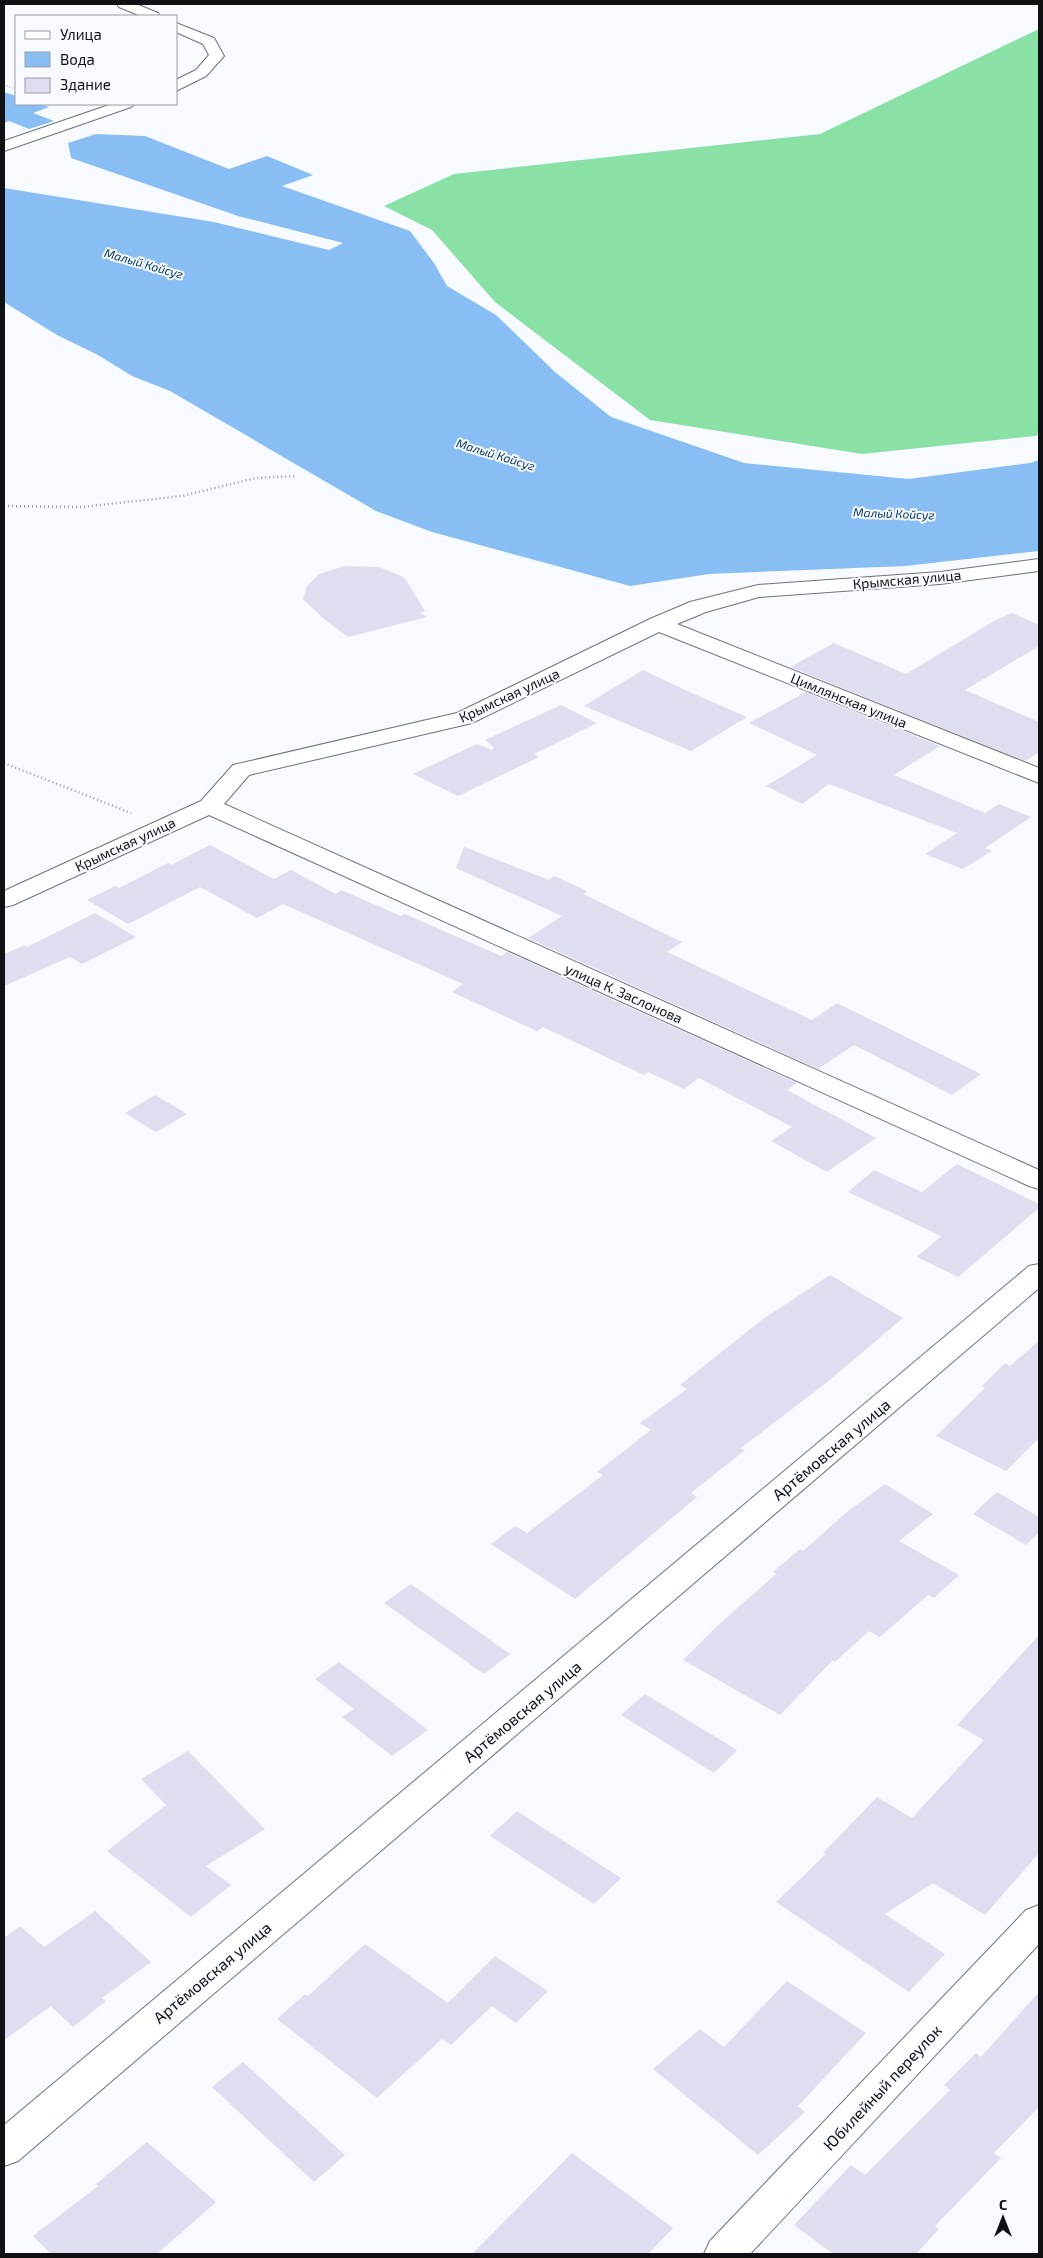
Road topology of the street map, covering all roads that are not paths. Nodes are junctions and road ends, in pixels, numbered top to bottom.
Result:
1 (124, 4) edge
2 (150, 15) edge
3 (178, 28) edge
4 (178, 85) edge
5 (123, 105) edge
6 (4, 146) edge
7 (1039, 565) edge
8 (658, 624) junction
9 (1039, 776) edge
10 (209, 806) junction
11 (4, 900) edge
12 (1039, 1180) edge
13 (1039, 1272) edge
14 (1039, 1920) edge
15 (4, 2148) edge
16 (724, 2254) edge

1 - 2 street
3 - 4 street
5 - 6 street
7 - 8 street, Крымская улица
8 - 9 street, Цимлянская улица
8 - 10 street, Крымская улица
10 - 11 street, Крымская улица
10 - 12 street, улица К. Заслонова
13 - 15 street, Артёмовская улица
14 - 16 street, Юбилейный переулок

